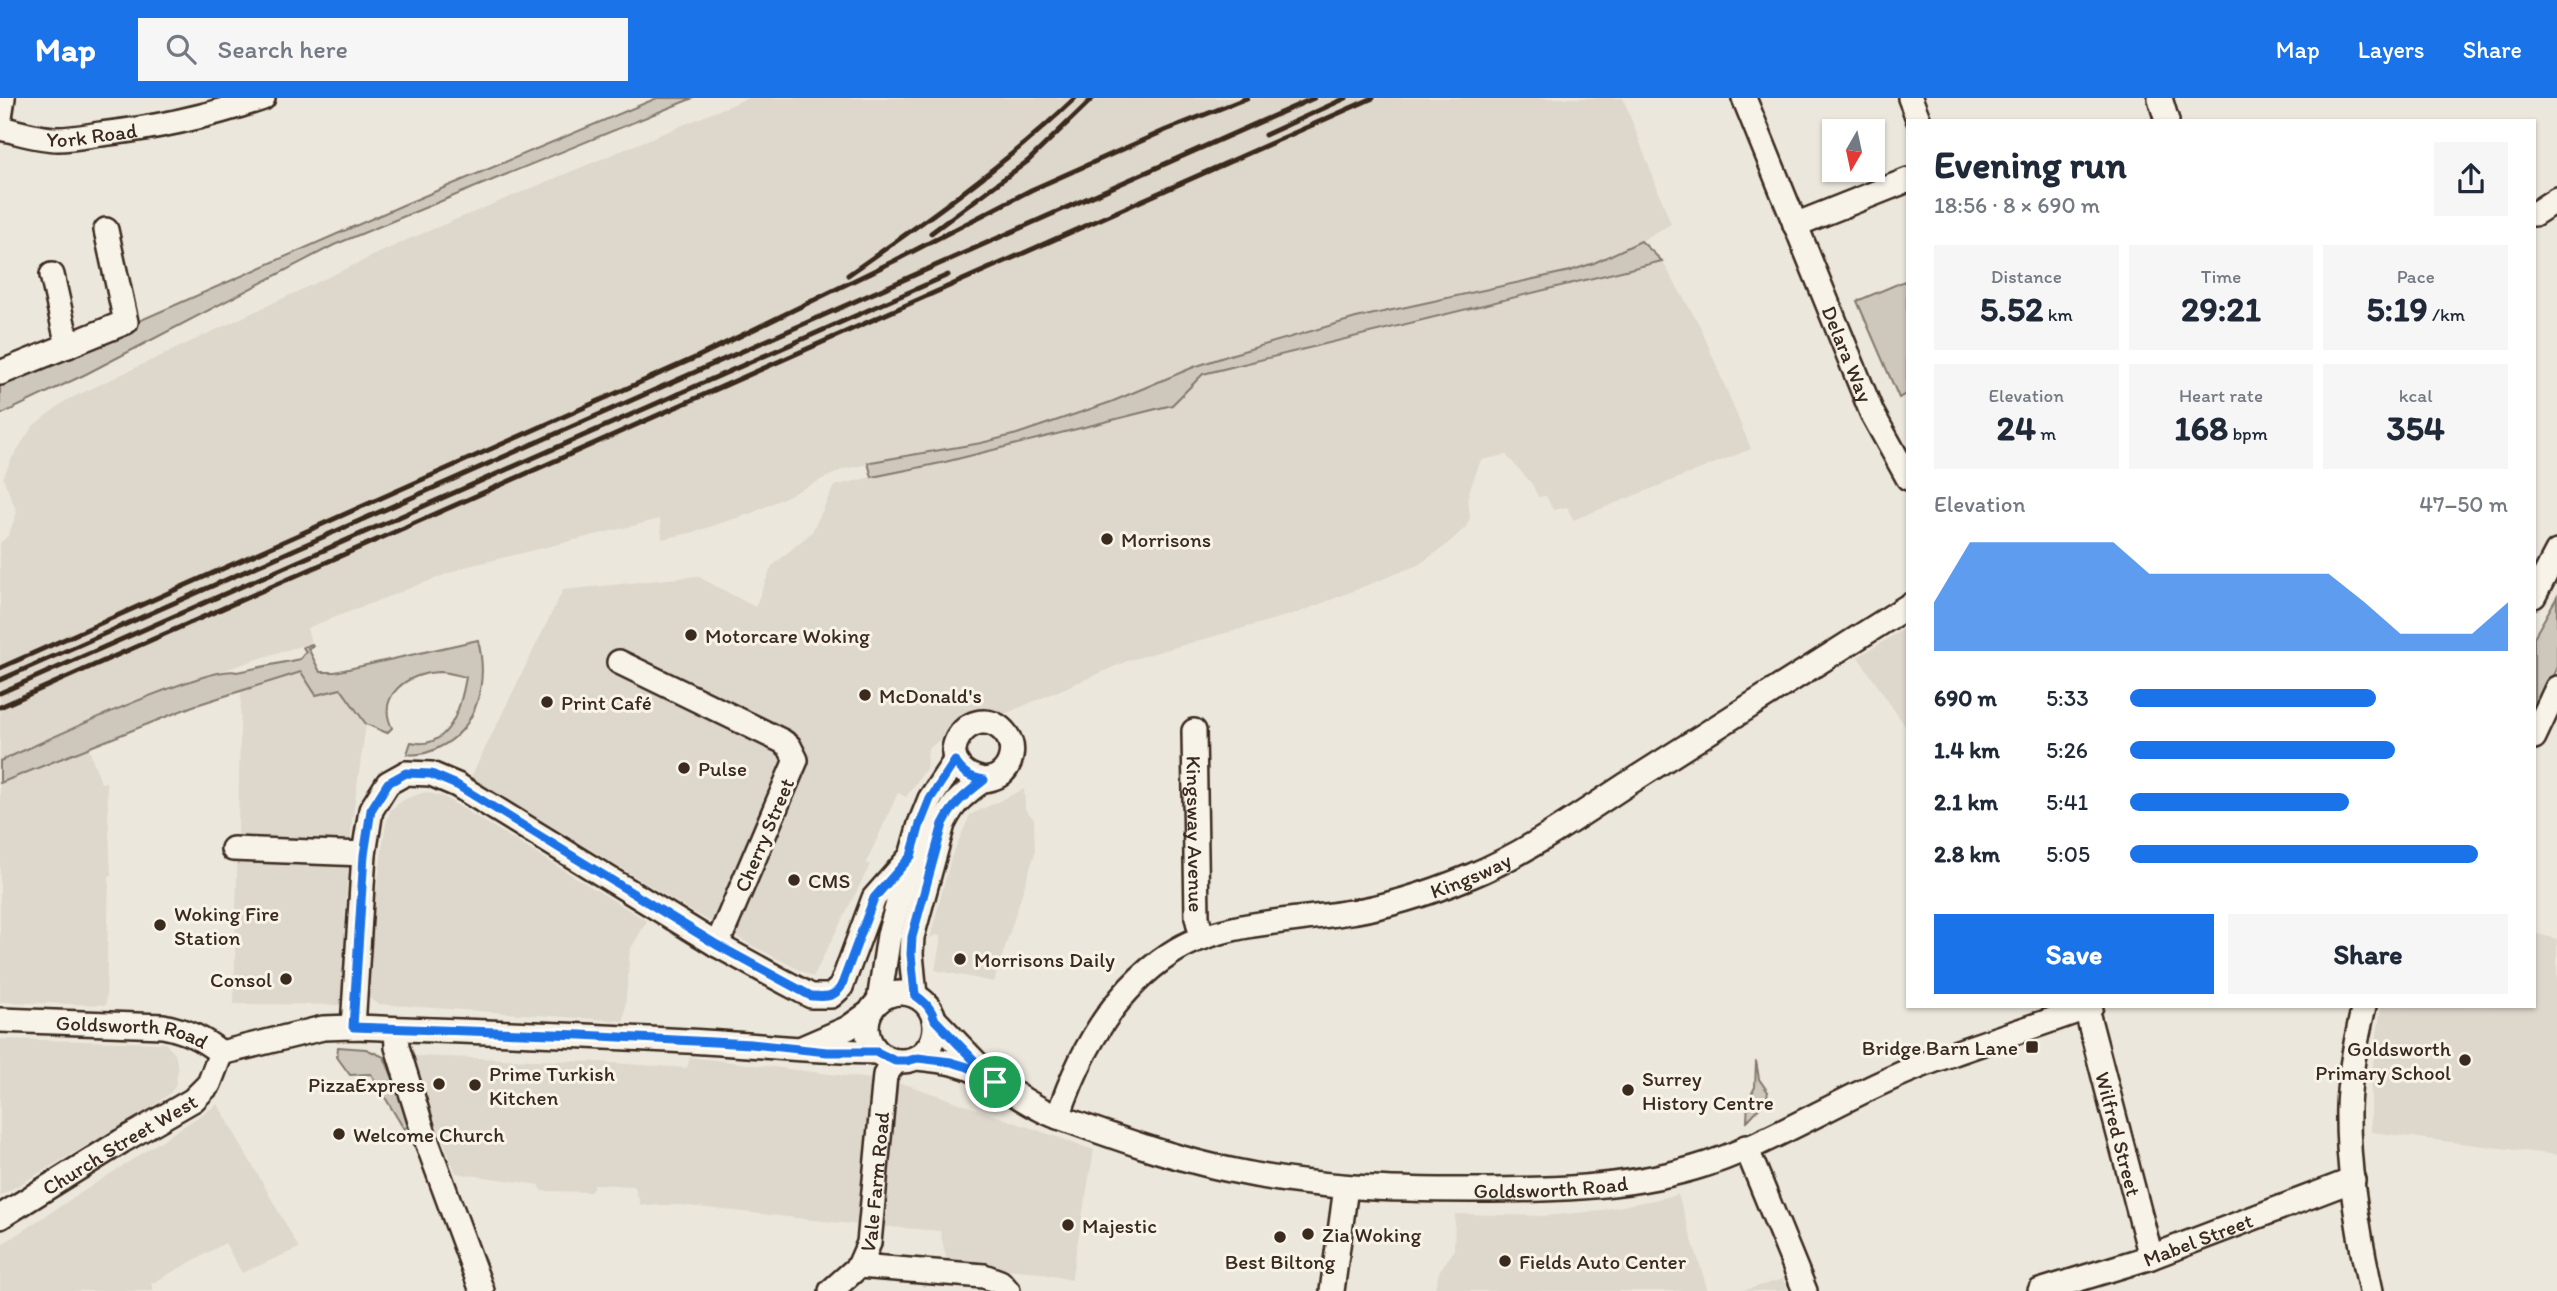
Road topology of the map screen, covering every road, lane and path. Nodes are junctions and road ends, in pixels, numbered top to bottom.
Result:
1 (3, 98) edge
2 (263, 98) edge
3 (1744, 98) edge
4 (1910, 98) edge
5 (2160, 98) edge
6 (0, 118) edge
7 (1918, 119) edge
8 (2166, 119) edge
9 (0, 128) edge
10 (1906, 181) edge
11 (2557, 199) edge
12 (2536, 213) edge
13 (1795, 225) junction
14 (106, 230) dead end
15 (52, 275) dead end
16 (68, 346) junction
17 (0, 373) edge
18 (1906, 474) edge
19 (2557, 552) edge
20 (2536, 592) edge
21 (1906, 607) edge
22 (619, 662) dead end
23 (2557, 688) edge
24 (1194, 731) dead end
25 (2536, 733) edge
26 (955, 761) junction
27 (984, 780) junction
28 (233, 849) dead end
29 (364, 855) junction
30 (911, 856) junction
31 (1202, 938) junction
32 (717, 945) junction
33 (915, 995) junction
34 (874, 1007) junction
35 (2086, 1008) edge
36 (2089, 1008) edge
37 (2364, 1008) edge
38 (0, 1020) edge
39 (935, 1020) junction
40 (353, 1027) junction
41 (396, 1029) junction
42 (802, 1048) junction
43 (221, 1053) junction
44 (897, 1057) junction
45 (995, 1082) junction
46 (1058, 1117) junction
47 (1746, 1147) junction
48 (2353, 1180) junction
49 (1346, 1187) junction
50 (0, 1217) edge
51 (2151, 1257) junction
52 (859, 1266) junction
53 (482, 1291) edge
54 (831, 1291) edge
55 (1008, 1291) edge
56 (1332, 1291) edge
57 (1805, 1291) edge
58 (2040, 1291) edge
59 (2371, 1291) edge

1 - 6 street
2 - 9 street, York Road
3 - 13 street, Delara Way
4 - 7 street
5 - 8 street
10 - 13 street
11 - 12 street
13 - 18 street, Delara Way
14 - 16 street
15 - 16 street
16 - 17 street
19 - 20 street
21 - 31 street, Kingsway
22 - 32 street, Cherry Street
23 - 25 street
24 - 31 street, Kingsway Avenue
26 - 27 street
26 - 27 street
26 - 30 street
27 - 33 street
28 - 29 street
29 - 32 street
29 - 40 street
30 - 32 street
30 - 34 street
31 - 46 street, Kingsway
33 - 34 street
33 - 39 street
34 - 42 street, Goldsworth Road
34 - 44 street
35 - 47 street, Goldsworth Road
36 - 51 street, Wilfred Street
37 - 48 street
38 - 43 street, Goldsworth Road
39 - 44 street
39 - 45 street, Goldsworth Road
40 - 41 street, Goldsworth Road
40 - 43 street, Goldsworth Road
41 - 42 street, Goldsworth Road
41 - 53 street
42 - 44 street, Goldsworth Road
43 - 50 street, Church Street West
44 - 45 street, Goldsworth Road
44 - 52 street, Vale Farm Road
45 - 46 street, Goldsworth Road
46 - 49 street, Goldsworth Road
47 - 49 street, Goldsworth Road
47 - 57 street
48 - 51 street, Mabel Street
48 - 59 street
49 - 56 street
51 - 58 street, Mabel Street
52 - 54 street, Vale Farm Road
52 - 55 street

